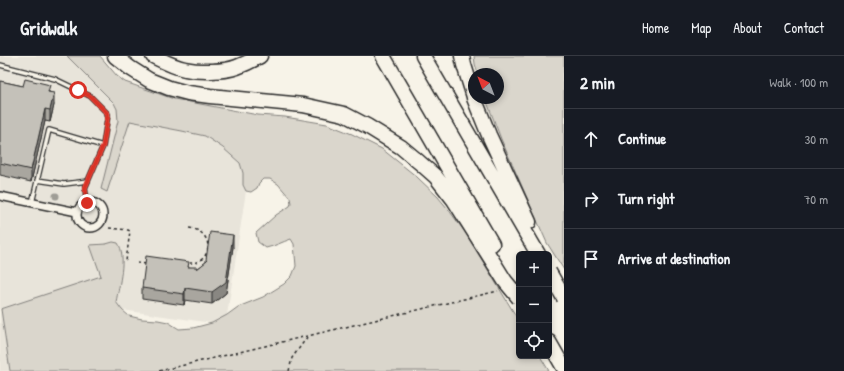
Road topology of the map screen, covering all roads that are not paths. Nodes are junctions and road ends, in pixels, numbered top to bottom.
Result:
1 (115, 56) edge
2 (153, 56) edge
3 (260, 56) edge
4 (383, 56) edge
5 (423, 56) edge
6 (462, 56) edge
7 (0, 66) edge
8 (468, 78) edge
9 (476, 104) edge
10 (103, 146) junction
11 (38, 180) junction
12 (88, 181) junction
13 (0, 196) edge
14 (32, 203) junction
15 (87, 203) junction
16 (77, 212) junction
17 (539, 251) edge
18 (539, 251) edge
19 (500, 264) junction
20 (552, 277) edge
21 (517, 287) edge
22 (516, 294) edge
23 (564, 298) edge
24 (552, 347) edge
25 (564, 368) edge

1 - 19 highway
2 - 3 highway
4 - 19 highway
5 - 17 highway
6 - 8 highway
7 - 10 lane
9 - 18 highway
10 - 11 lane
10 - 12 lane
11 - 12 lane
11 - 14 lane
12 - 15 lane
13 - 14 street
14 - 16 street
15 - 16 street
15 - 16 street
19 - 21 highway
19 - 22 highway, bridge
20 - 23 highway, bridge
24 - 25 highway

